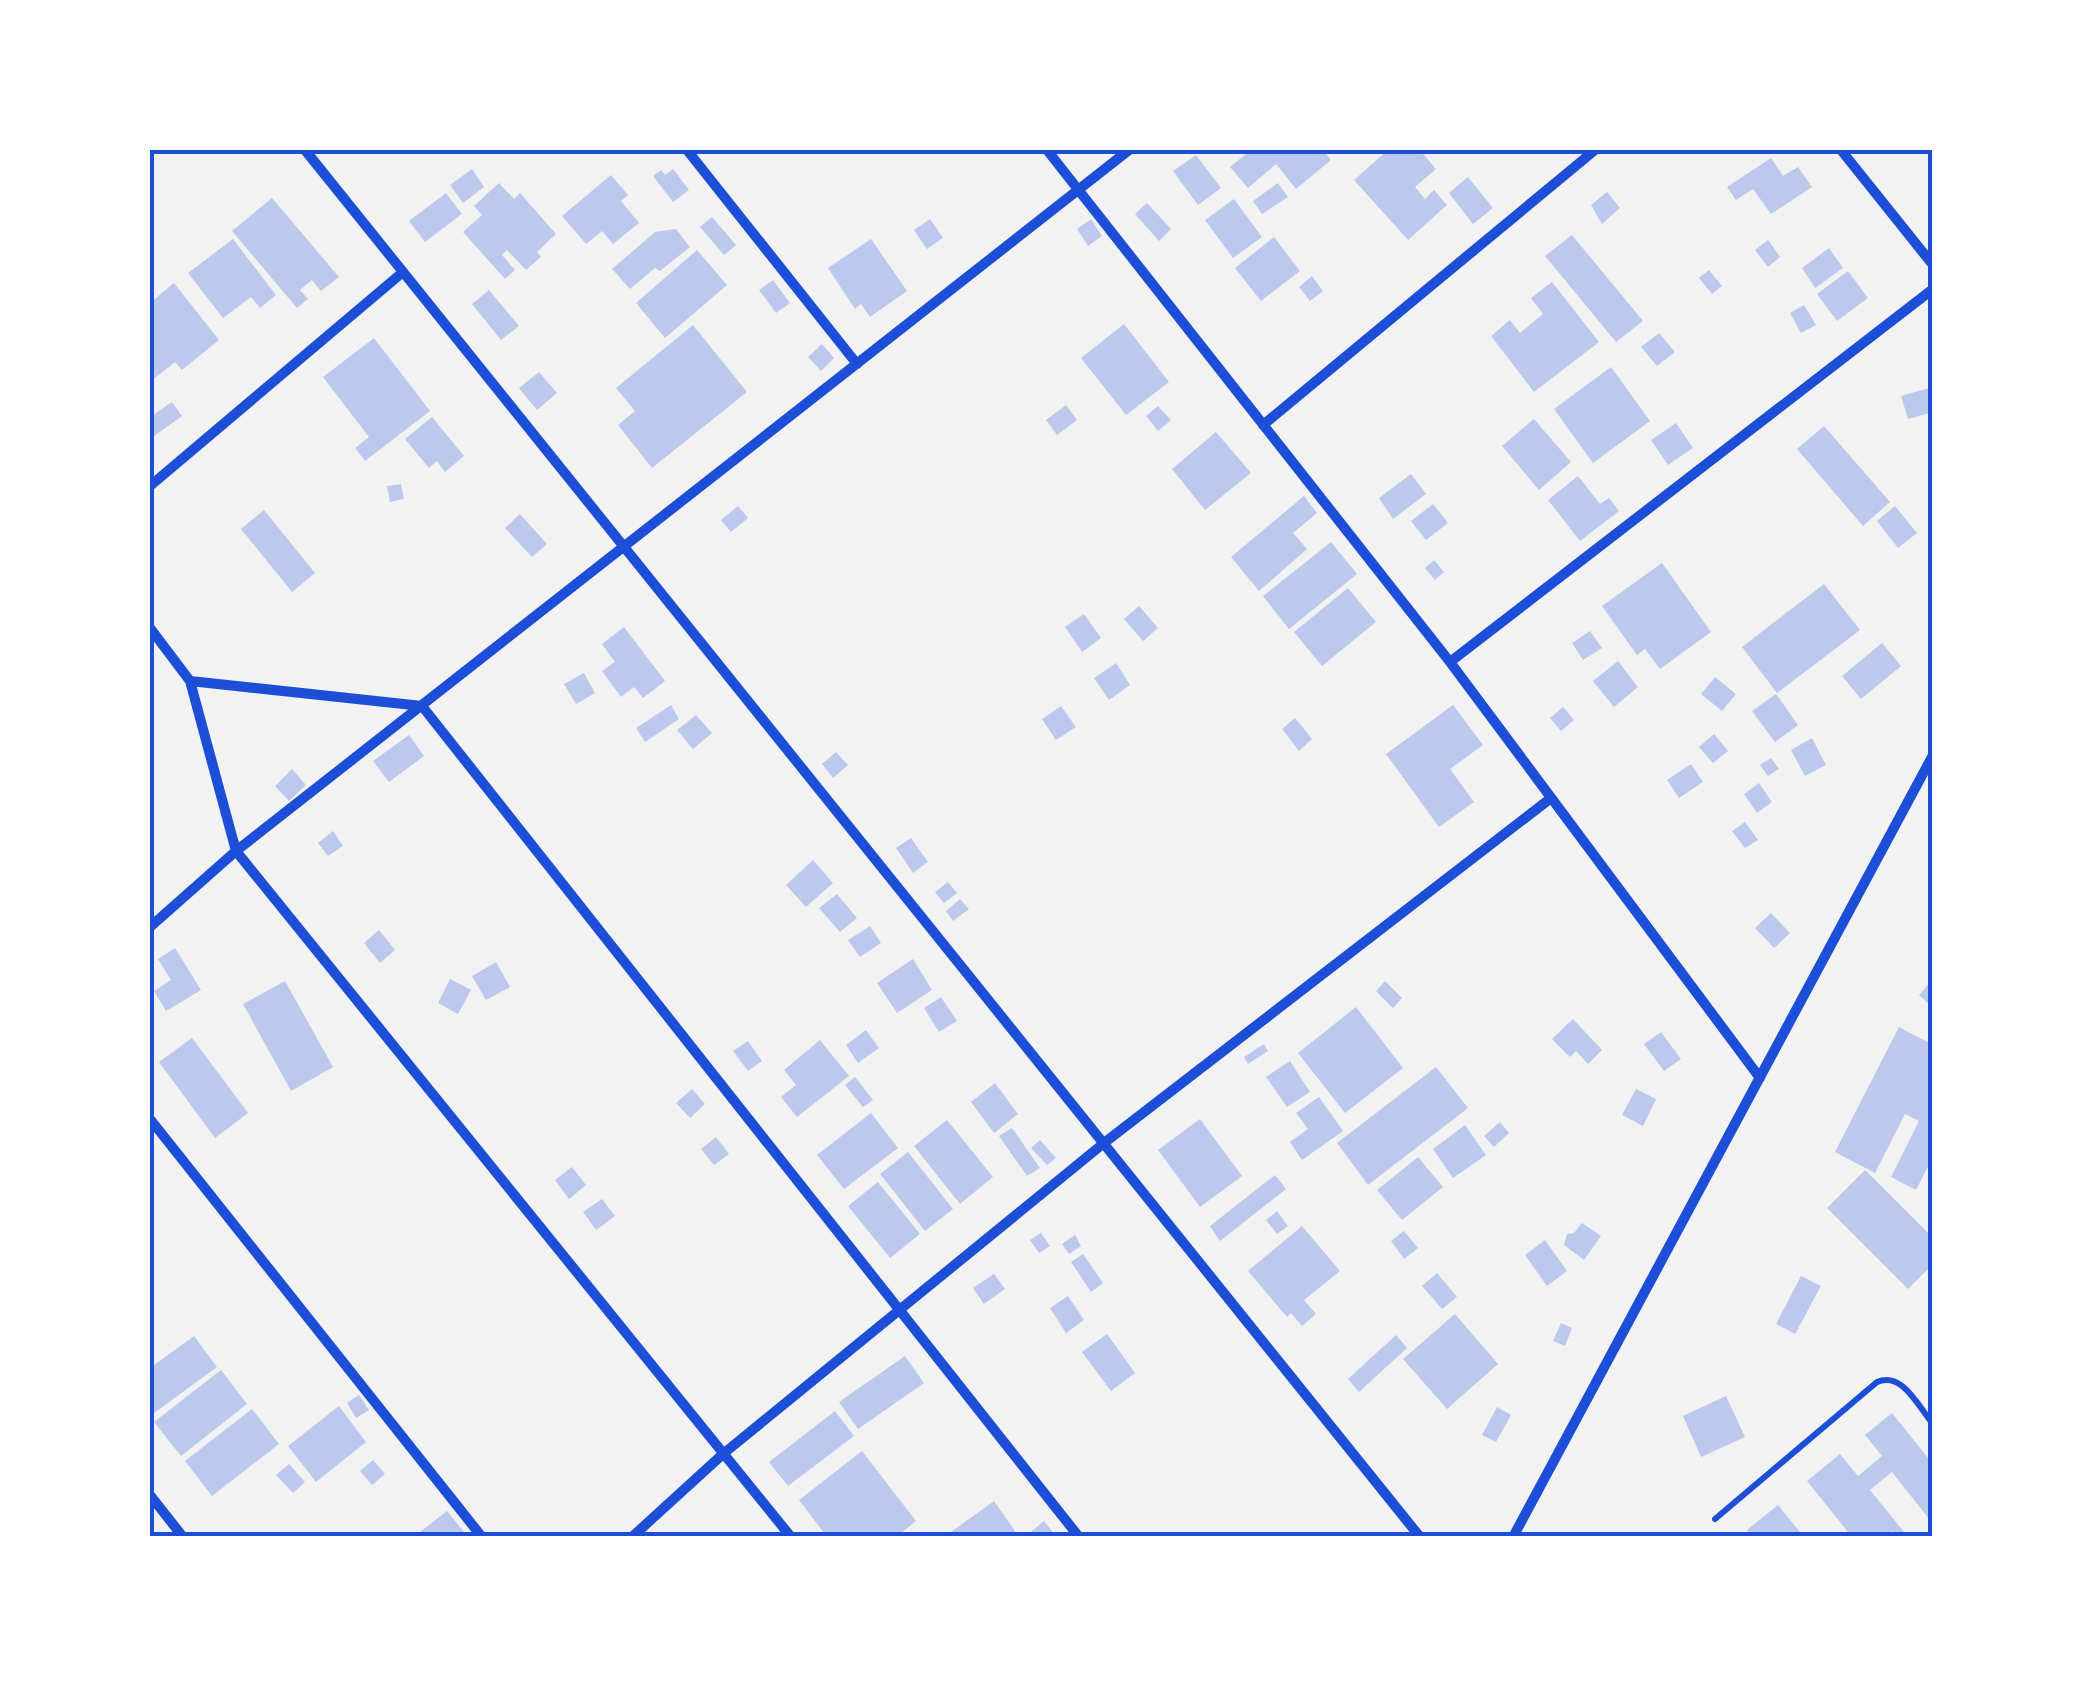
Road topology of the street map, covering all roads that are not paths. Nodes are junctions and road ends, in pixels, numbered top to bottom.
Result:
1 (305, 150) edge
2 (686, 150) edge
3 (1047, 150) edge
4 (1129, 150) edge
5 (1594, 150) edge
6 (1841, 150) edge
7 (1078, 190) junction
8 (1933, 265) edge
9 (402, 272) junction
10 (1933, 290) edge
11 (857, 364) junction
12 (1263, 425) junction
13 (150, 484) edge
14 (624, 546) junction
15 (150, 628) edge
16 (1450, 662) junction
17 (190, 681) junction
18 (422, 706) junction
19 (1933, 755) edge
20 (1552, 798) junction
21 (236, 851) junction
22 (150, 927) edge
23 (1760, 1078) junction
24 (150, 1120) edge
25 (1104, 1144) junction
26 (900, 1310) junction
27 (723, 1454) junction
28 (150, 1495) edge
29 (183, 1537) edge
30 (482, 1537) edge
31 (632, 1537) edge
32 (792, 1537) edge
33 (1079, 1537) edge
34 (1420, 1537) edge
35 (1513, 1537) edge

1 - 9 street
2 - 11 street
3 - 7 street
4 - 7 street
5 - 12 street
6 - 8 street
7 - 11 street
7 - 12 street
9 - 13 street
9 - 14 street
10 - 16 street
11 - 14 street
12 - 16 street
14 - 18 street
14 - 25 street
15 - 17 street
16 - 20 street
17 - 18 street
17 - 21 street
18 - 21 street
18 - 26 street
19 - 23 street
20 - 23 street
20 - 25 street
21 - 22 street
21 - 27 street
23 - 35 street
24 - 30 street
25 - 26 street
25 - 34 street
26 - 27 street
26 - 33 street
27 - 31 street
27 - 32 street
28 - 29 street

